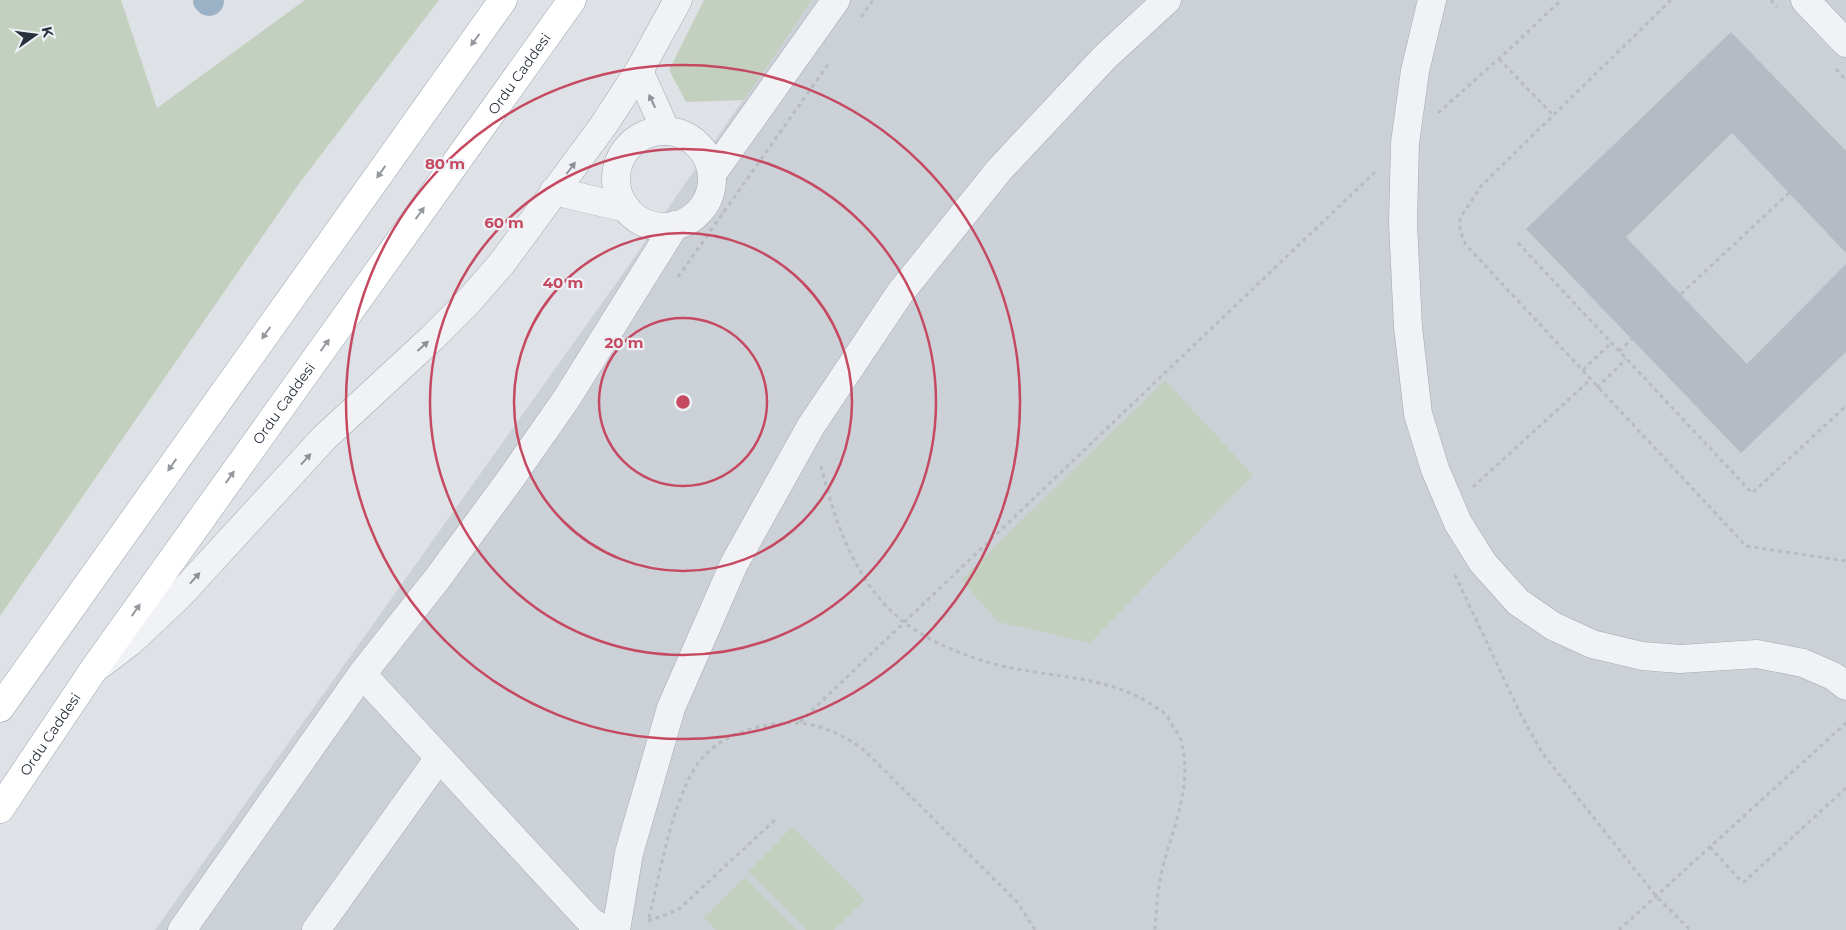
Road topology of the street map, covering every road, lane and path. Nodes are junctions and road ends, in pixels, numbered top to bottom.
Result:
1 (503, 0) edge
2 (572, 0) edge
3 (678, 0) edge
4 (836, 0) edge
5 (873, 0) edge
6 (1167, 0) edge
7 (1432, 0) edge
8 (1561, 0) edge
9 (1671, 0) edge
10 (1805, 0) edge
11 (856, 24) dead end
12 (1846, 43) edge
13 (834, 55) dead end
14 (1499, 59) junction
15 (638, 71) junction
16 (1552, 115) junction
17 (666, 131) junction
18 (1405, 143) junction
19 (712, 174) junction
20 (554, 192) junction
21 (1789, 193) dead end
22 (715, 207) junction
23 (626, 208) junction
24 (675, 225) junction
25 (1518, 243) dead end
26 (678, 278) dead end
27 (1681, 294) dead end
28 (1632, 339) dead end
29 (1611, 343) junction
30 (1619, 351) junction
31 (1626, 358) junction
32 (1583, 370) junction
33 (1591, 379) junction
34 (1597, 388) junction
35 (1846, 406) edge
36 (811, 426) junction
37 (1467, 492) dead end
38 (1846, 561) edge
39 (1454, 570) dead end
40 (904, 622) junction
41 (94, 669) junction
42 (362, 674) junction
43 (1846, 686) edge
44 (0, 708) edge
45 (800, 722) junction
46 (1846, 723) edge
47 (439, 758) junction
48 (1846, 788) edge
49 (0, 809) edge
50 (776, 819) dead end
51 (1710, 847) junction
52 (1656, 896) junction
53 (648, 921) junction
54 (629, 927) edge
55 (182, 930) edge
56 (316, 930) edge
57 (605, 930) edge
58 (1035, 930) edge
59 (1155, 930) edge
60 (1619, 930) edge
61 (1690, 930) edge

1 -> 44 main road
41 -> 2 main road, Ordu Caddesi
3 - 15 lane
4 - 19 lane
5 - 11 path
6 - 36 lane
7 - 18 lane
8 - 14 path
9 - 16 path
10 - 12 lane
13 - 22 path
14 - 16 path
14 - 18 path
17 -> 15 lane
20 -> 15 lane
16 - 32 path
17 - 19 lane
17 - 23 lane
18 - 40 path
18 - 43 lane
19 - 22 lane
20 - 23 lane
41 -> 20 lane
21 - 27 path
22 - 24 lane
22 - 26 path
23 - 24 lane
24 - 42 lane
25 - 29 path
28 - 30 path
29 - 30 path
29 - 32 path
30 - 31 path
31 - 34 path
31 - 35 path
32 - 33 path
33 - 34 path
33 - 37 path
34 - 38 path
36 - 40 path
36 - 54 lane
39 - 52 path
40 - 45 path
40 - 59 path
41 - 49 main road, Ordu Caddesi
42 - 47 lane
42 - 55 lane
45 - 53 path
45 - 58 path
46 - 51 path
47 - 56 lane
47 - 57 lane
48 - 51 path
50 - 53 path
51 - 52 path
52 - 60 path
52 - 61 path
53 - 54 path

